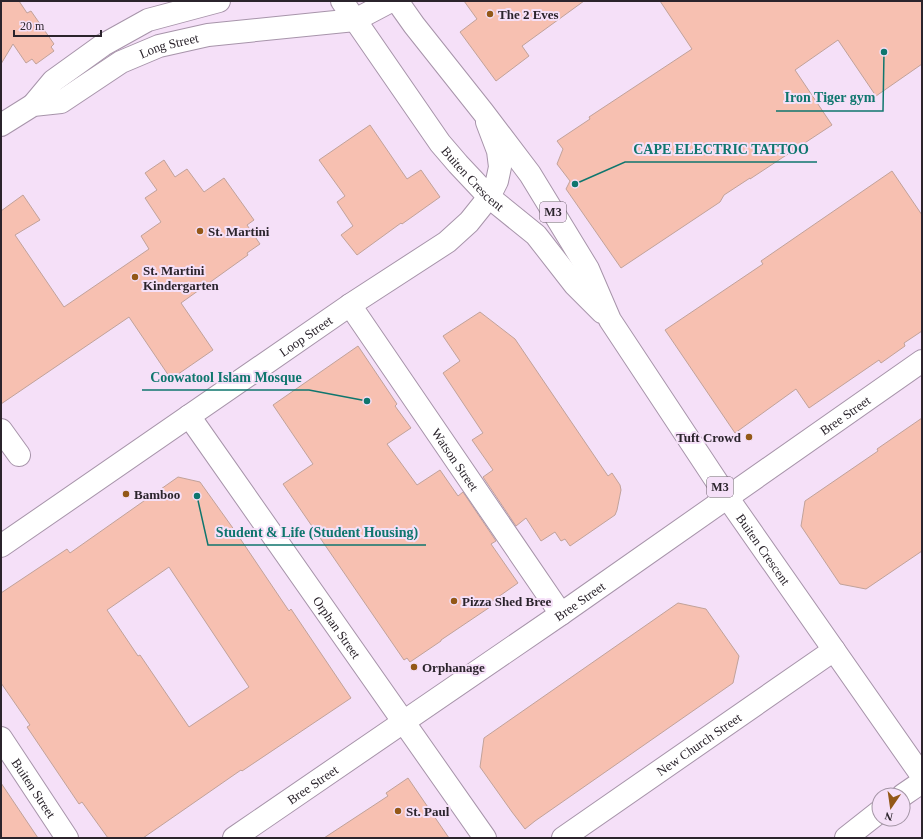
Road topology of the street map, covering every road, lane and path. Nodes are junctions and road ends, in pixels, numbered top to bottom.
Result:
1 (219, 1) edge
2 (342, 1) edge
3 (391, 1) edge
4 (397, 1) edge
5 (355, 20) junction
6 (33, 105) junction
7 (483, 112) junction
8 (1, 125) edge
9 (489, 197) junction
10 (350, 305) junction
11 (610, 320) junction
12 (922, 361) edge
13 (189, 416) junction
14 (1, 430) edge
15 (19, 455) dead end
16 (727, 497) junction
17 (1, 546) edge
18 (561, 614) junction
19 (834, 650) junction
20 (404, 721) junction
21 (1, 738) edge
22 (922, 776) edge
23 (922, 782) edge
24 (911, 790) edge
25 (871, 818) edge
26 (67, 838) edge
27 (234, 838) edge
28 (485, 838) edge
29 (563, 838) edge
30 (846, 838) edge

1 - 6 street
2 - 5 street, M3
3 - 5 street
4 - 7 street, Buiten Crescent / M3
5 - 6 street, Long Street
5 - 9 street, Buiten Crescent / M3
6 - 8 street, Long Street
7 - 9 street, Loop Street
7 - 11 street, Buiten Crescent / M3
9 - 10 street, Loop Street
9 - 11 street, Buiten Crescent / M3
10 - 13 street, Loop Street
10 - 18 street, Watson Street
11 - 16 street, Buiten Crescent / M3
12 - 16 street, Bree Street
13 - 17 street, Loop Street
13 - 20 street, Orphan Street
14 - 15 street
16 - 18 street, Bree Street
16 - 19 street, Buiten Crescent / M3
18 - 20 street, Bree Street
19 - 22 street, Buiten Crescent / M3
19 - 29 street, New Church Street
20 - 27 street, Bree Street
20 - 28 street, Orphan Street
21 - 26 street, Buiten Street
23 - 24 street
25 - 30 street

